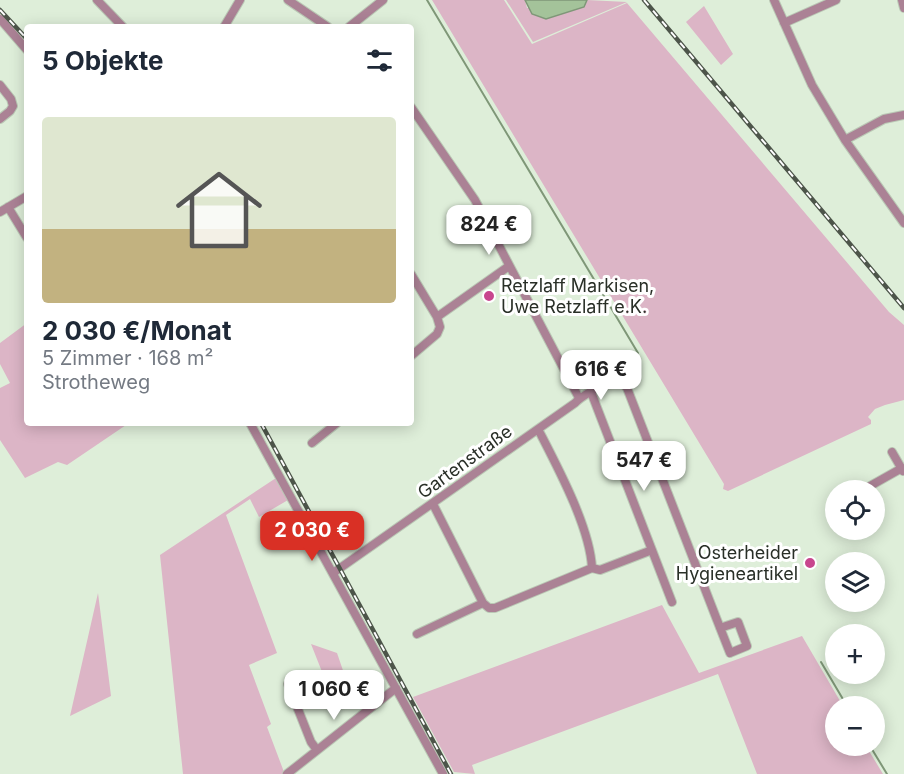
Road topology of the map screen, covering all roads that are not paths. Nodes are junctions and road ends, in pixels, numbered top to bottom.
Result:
1 (97, 0) edge
2 (240, 0) edge
3 (288, 0) edge
4 (383, 0) edge
5 (774, 0) edge
6 (836, 0) edge
7 (902, 0) edge
8 (904, 8) edge
9 (0, 19) edge
10 (784, 23) junction
11 (120, 24) edge
12 (226, 24) edge
13 (324, 24) edge
14 (353, 24) edge
15 (24, 47) edge
16 (0, 85) edge
17 (414, 111) edge
18 (904, 115) edge
19 (0, 119) edge
20 (845, 141) junction
21 (24, 198) edge
22 (8, 207) junction
23 (0, 212) edge
24 (904, 223) edge
25 (24, 233) edge
26 (509, 266) junction
27 (414, 279) edge
28 (437, 317) junction
29 (414, 353) edge
30 (591, 392) junction
31 (579, 398) junction
32 (252, 426) edge
33 (333, 426) edge
34 (538, 429) junction
35 (312, 443) dead end
36 (892, 452) dead end
37 (903, 471) edge
38 (884, 480) edge
39 (433, 504) junction
40 (652, 550) junction
41 (592, 568) junction
42 (333, 573) junction
43 (672, 602) dead end
44 (483, 603) junction
45 (720, 628) dead end
46 (417, 634) dead end
47 (288, 684) dead end
48 (396, 688) junction
49 (317, 750) junction
50 (287, 774) edge
51 (443, 774) edge

1 - 11 street
2 - 12 street
3 - 13 street
4 - 14 street
5 - 10 street
6 - 10 street
7 - 8 street
9 - 15 street
10 - 20 street
16 - 19 street
17 - 26 street
18 - 20 street
20 - 24 street
21 - 22 street
22 - 23 street
22 - 25 street
26 - 28 street
26 - 31 street
27 - 28 street
28 - 29 street
30 - 31 street, Gartenstraße
30 - 40 street
30 - 45 street, Gartenstraße
31 - 34 street, Gartenstraße
32 - 42 street
33 - 35 street
34 - 39 street, Gartenstraße
34 - 41 street
36 - 37 street
37 - 38 street
39 - 42 street, Gartenstraße
39 - 44 street
40 - 41 street
40 - 43 street
41 - 44 street
42 - 48 street
44 - 46 street
47 - 49 street
48 - 49 street
48 - 51 street
49 - 50 street

